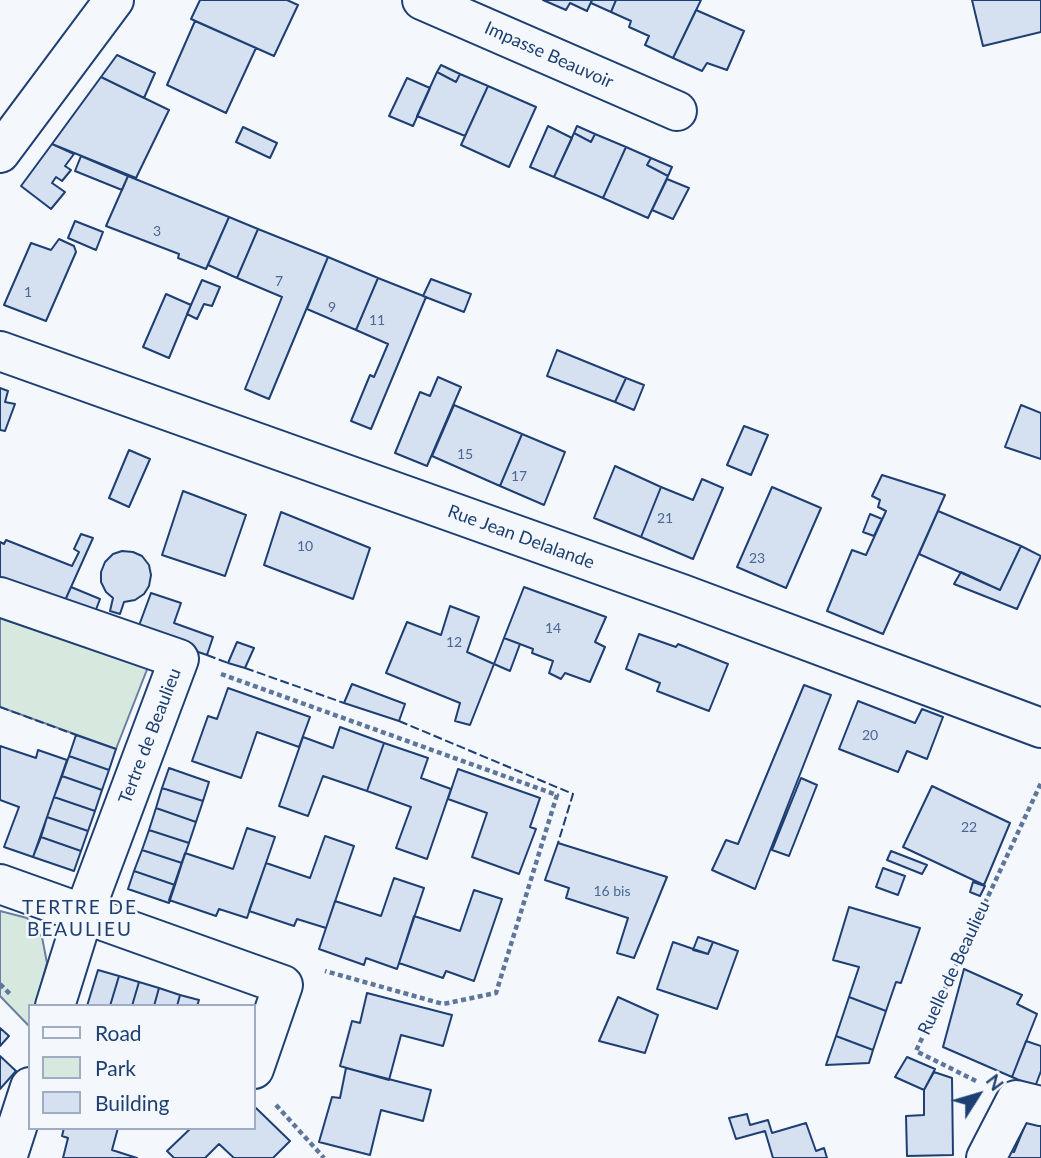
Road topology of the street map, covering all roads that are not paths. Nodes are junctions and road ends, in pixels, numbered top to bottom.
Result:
1 (114, 0) edge
2 (422, 0) edge
3 (677, 111) dead end
4 (0, 153) edge
5 (0, 351) edge
6 (0, 597) edge
7 (1041, 728) edge
8 (0, 884) edge
9 (84, 913) junction
10 (56, 1004) edge
11 (261, 1083) edge
12 (28, 1093) edge
13 (1029, 1103) edge
14 (7, 1158) edge
15 (986, 1158) edge

1 - 4 street
2 - 3 street, Impasse Beauvoir
5 - 7 street, Rue Jean Delalande
6 - 9 street, Tertre de Beaulieu
8 - 9 street
9 - 10 street, Tertre de Beaulieu
9 - 11 street
12 - 14 street
13 - 15 street

